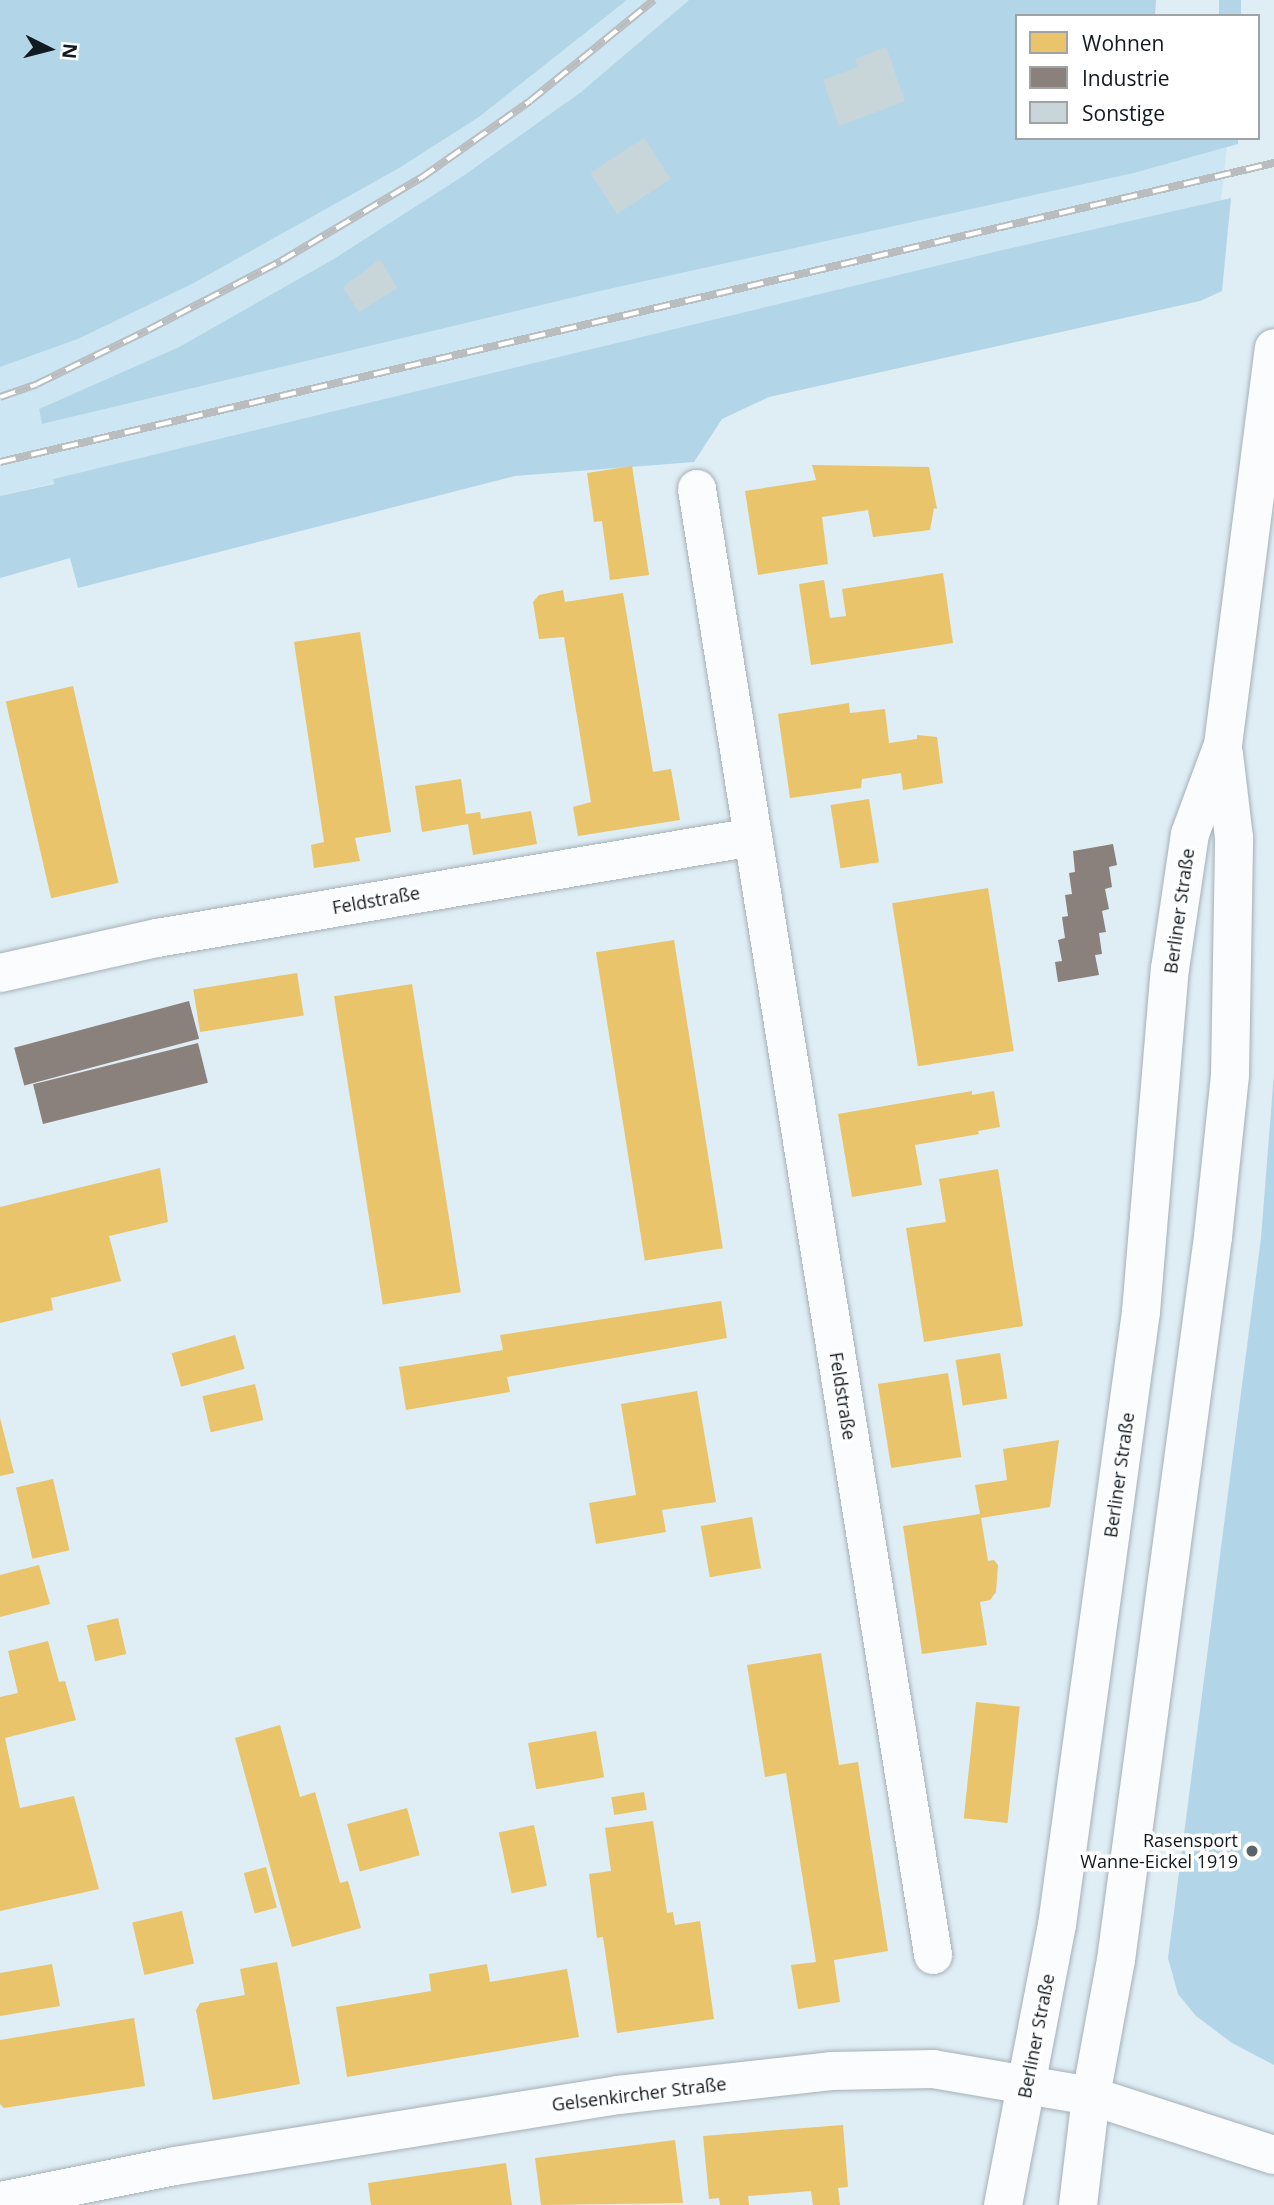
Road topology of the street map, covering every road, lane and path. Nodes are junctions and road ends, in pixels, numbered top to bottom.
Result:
1 (1274, 348) edge
2 (697, 489) dead end
3 (1223, 745) junction
4 (753, 837) junction
5 (0, 973) edge
6 (933, 1955) dead end
7 (1027, 2084) junction
8 (1091, 2096) junction
9 (1274, 2155) edge
10 (0, 2201) edge
11 (1003, 2205) edge
12 (1078, 2205) edge

1 - 3 street, Berliner Straße
2 - 4 street, Feldstraße
3 - 7 street, Berliner Straße
3 - 8 street, Berliner Straße
4 - 5 street, Feldstraße
4 - 6 street, Feldstraße
7 - 8 street, Gelsenkircher Straße
7 - 10 street, Gelsenkircher Straße
7 - 11 street, Berliner Straße
8 - 9 street, Gelsenkircher Straße
8 - 12 street, Berliner Straße

